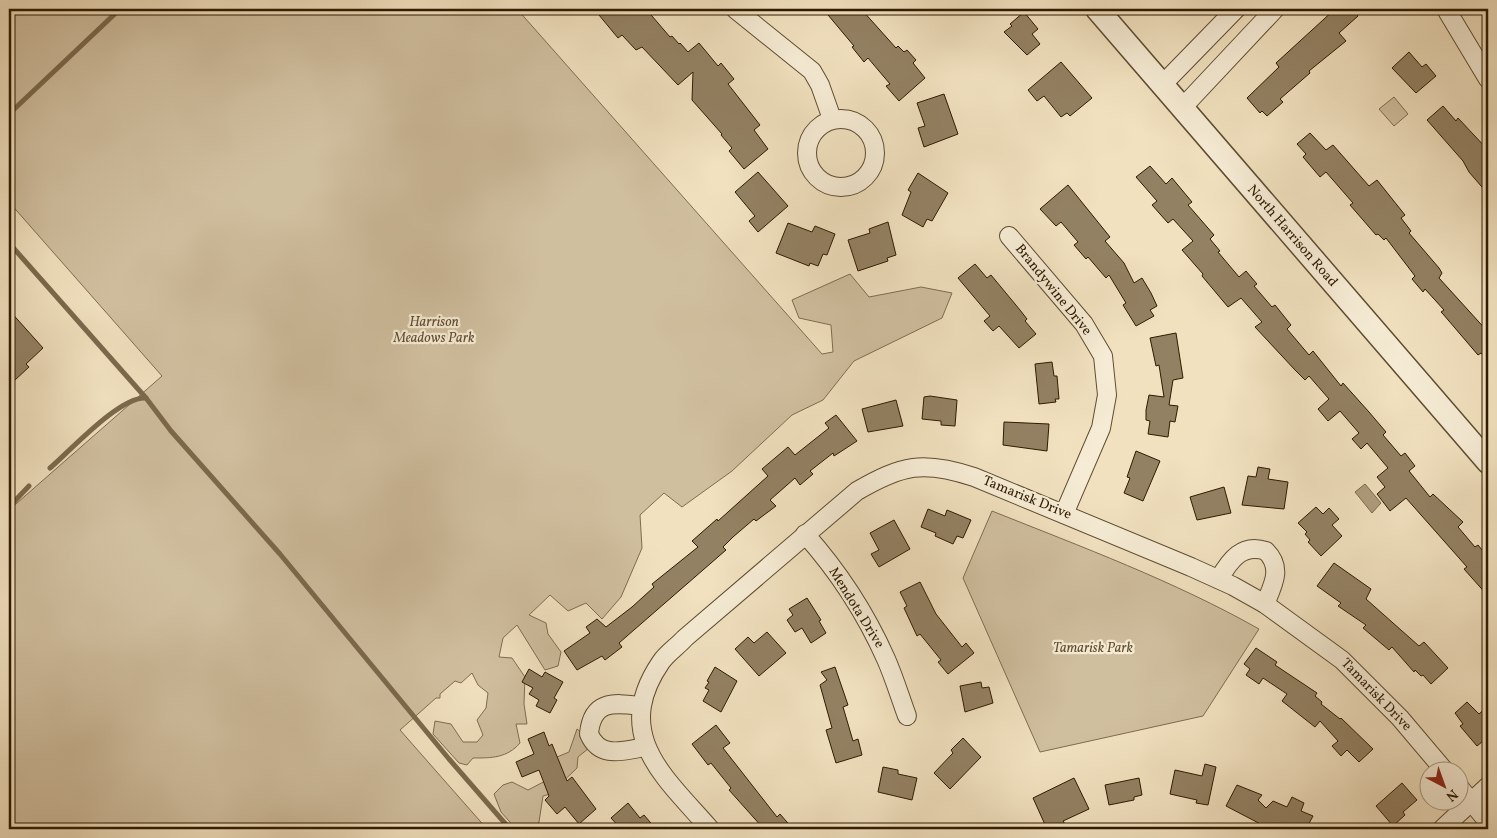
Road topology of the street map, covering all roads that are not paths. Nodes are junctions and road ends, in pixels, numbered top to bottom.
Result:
1 (735, 9) edge
2 (1097, 9) edge
3 (1236, 9) edge
4 (1275, 9) edge
5 (1446, 9) edge
6 (1488, 79) edge
7 (1162, 85) junction
8 (1182, 108) junction
9 (832, 120) dead end
10 (1009, 236) dead end
11 (1488, 462) edge
12 (1064, 514) junction
13 (805, 534) junction
14 (1220, 579) junction
15 (1265, 604) junction
16 (641, 714) junction
17 (907, 716) dead end
18 (645, 747) junction
19 (1436, 760) edge
20 (1488, 786) edge
21 (1470, 793) edge
22 (1470, 801) edge
23 (1455, 810) edge
24 (1488, 824) edge
25 (710, 829) edge
26 (1442, 829) edge
27 (1484, 829) edge

1 - 9 street
2 - 7 street, North Harrison Road
3 - 7 street
4 - 8 street
5 - 6 street
7 - 8 street, North Harrison Road
8 - 11 street, North Harrison Road
10 - 12 street, Brandywine Drive
12 - 13 street, Tamarisk Drive
12 - 14 street, Tamarisk Drive
13 - 16 street, Tamarisk Drive
13 - 17 street, Mendota Drive
14 - 15 street, Tamarisk Drive
14 - 15 street
15 - 19 street, Tamarisk Drive
16 - 18 street
16 - 18 street
18 - 25 street
20 - 21 street
22 - 24 street
23 - 26 street
24 - 27 street

